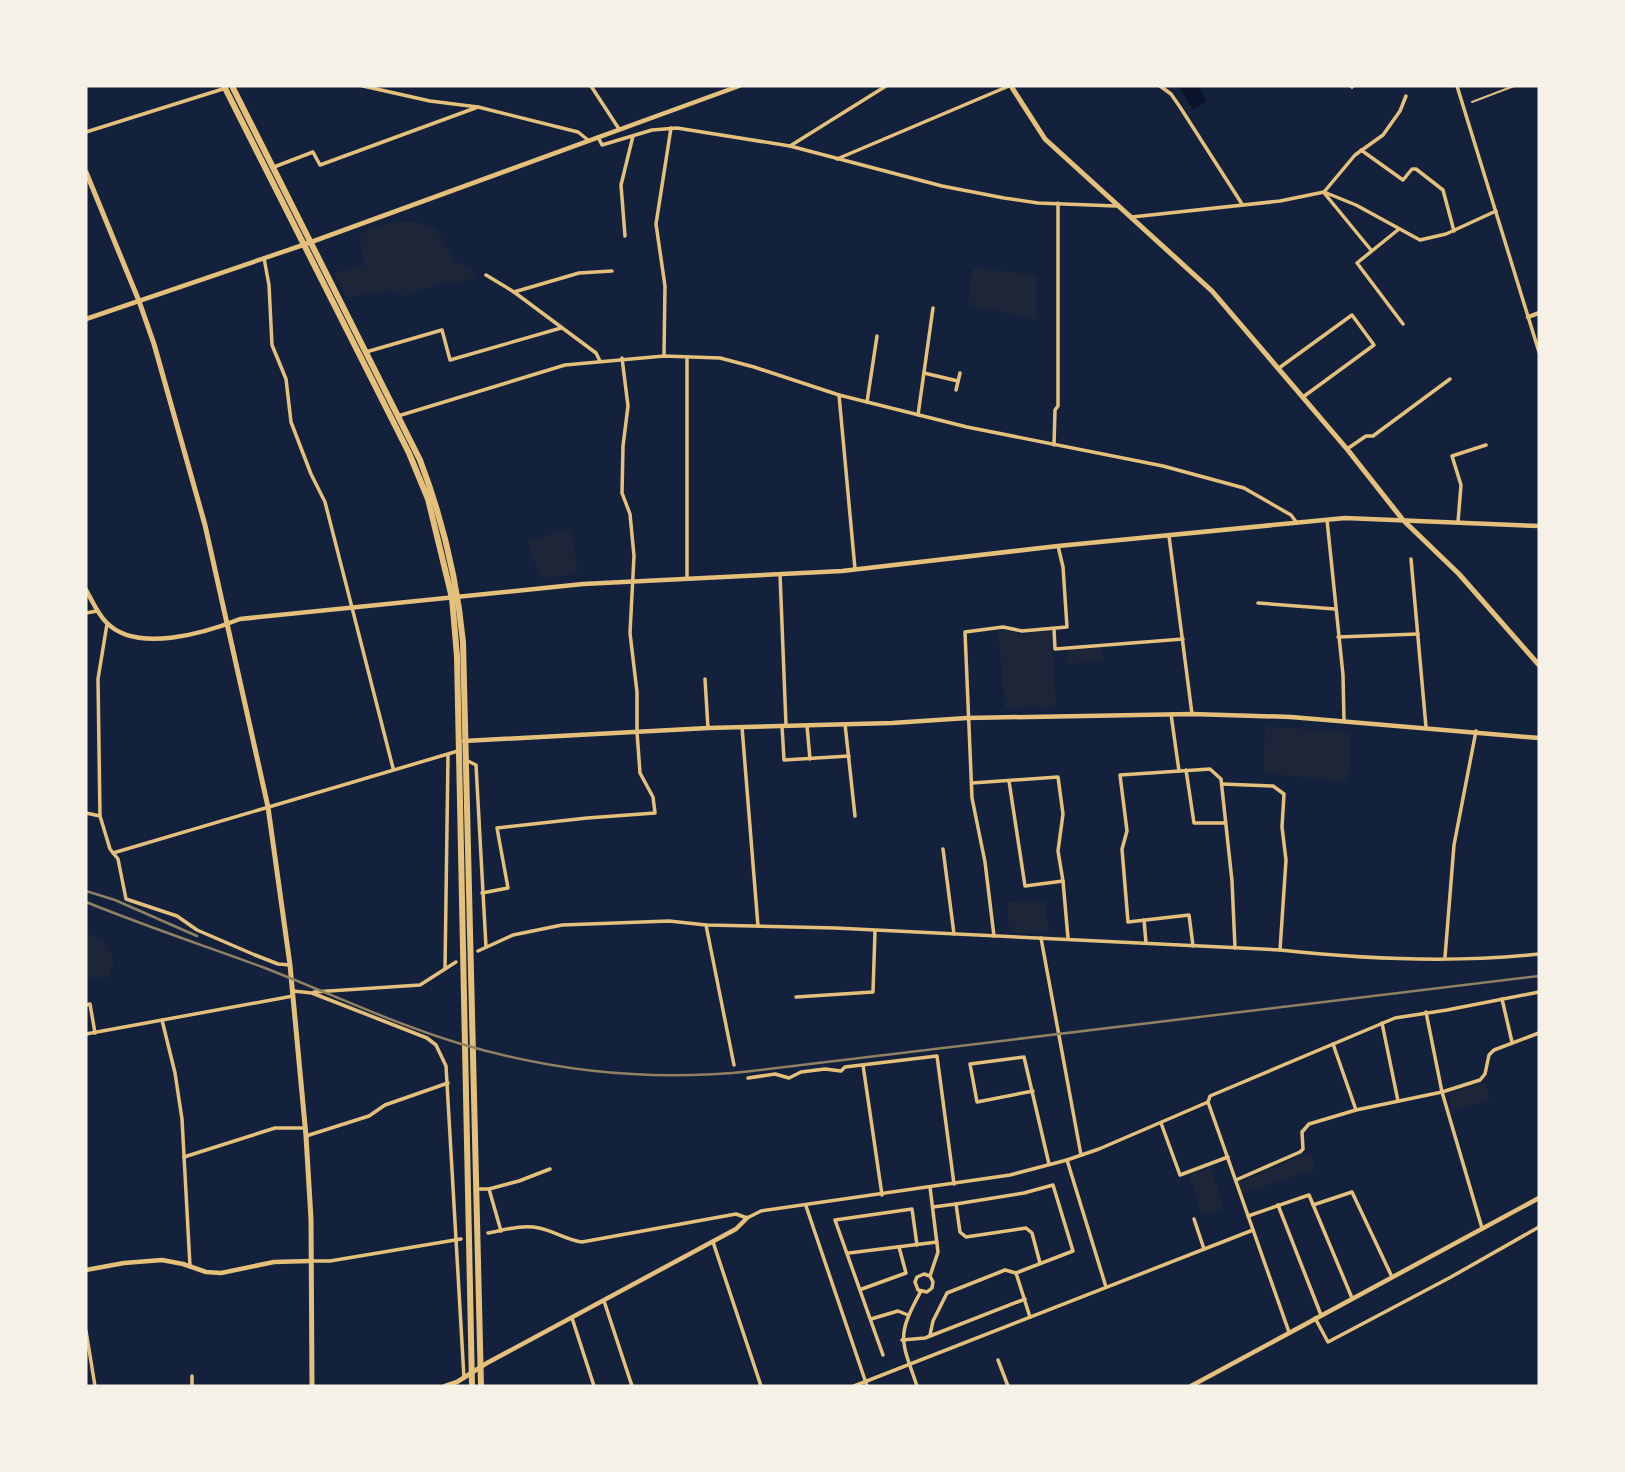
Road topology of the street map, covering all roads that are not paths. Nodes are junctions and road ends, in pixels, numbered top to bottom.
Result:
1 (228, 86) edge
2 (363, 86) edge
3 (591, 86) edge
4 (739, 86) edge
5 (886, 86) edge
6 (1010, 86) edge
7 (1160, 86) edge
8 (1457, 86) edge
9 (1514, 86) edge
10 (373, 87) edge
11 (1406, 96) dead end
12 (1472, 102) dead end
13 (478, 107) junction
14 (671, 128) junction
15 (620, 129) junction
16 (86, 132) edge
17 (632, 135) junction
18 (598, 137) junction
19 (588, 140) junction
20 (790, 146) junction
21 (1361, 150) junction
22 (837, 159) junction
23 (274, 167) junction
24 (86, 172) edge
25 (1324, 192) junction
26 (1058, 202) junction
27 (1242, 204) junction
28 (1118, 206) junction
29 (1496, 211) junction
30 (1132, 217) junction
31 (1399, 229) junction
32 (1454, 231) junction
33 (625, 236) dead end
34 (312, 242) junction
35 (303, 245) junction
36 (1371, 251) junction
37 (264, 258) junction
38 (612, 271) dead end
39 (486, 275) dead end
40 (514, 292) junction
41 (139, 301) junction
42 (933, 308) dead end
43 (1539, 313) edge
44 (1528, 317) junction
45 (86, 319) edge
46 (1403, 324) dead end
47 (561, 328) junction
48 (877, 336) dead end
49 (366, 352) junction
50 (1539, 352) edge
51 (664, 356) junction
52 (687, 357) junction
53 (622, 359) junction
54 (600, 361) junction
55 (1279, 368) junction
56 (924, 373) junction
57 (960, 373) dead end
58 (1450, 379) dead end
59 (958, 381) junction
60 (956, 390) dead end
61 (839, 395) junction
62 (1303, 397) junction
63 (867, 402) junction
64 (918, 415) junction
65 (398, 416) junction
66 (1054, 445) junction
67 (1486, 445) dead end
68 (1347, 449) junction
69 (1327, 520) junction
70 (1403, 520) junction
71 (1458, 522) junction
72 (1297, 523) junction
73 (1539, 526) edge
74 (1169, 535) junction
75 (1058, 546) junction
76 (1411, 559) dead end
77 (855, 569) junction
78 (780, 574) junction
79 (687, 579) junction
80 (633, 581) junction
81 (86, 590) edge
82 (455, 597) junction
83 (1258, 603) dead end
84 (352, 607) junction
85 (1335, 608) junction
86 (97, 611) junction
87 (86, 613) edge
88 (107, 624) junction
89 (229, 624) junction
90 (1054, 629) junction
91 (1418, 634) junction
92 (1338, 637) junction
93 (1183, 639) junction
94 (1539, 665) edge
95 (705, 679) dead end
96 (1192, 714) junction
97 (1171, 715) junction
98 (967, 718) junction
99 (1344, 722) junction
100 (845, 724) junction
101 (807, 725) junction
102 (784, 726) junction
103 (742, 727) junction
104 (1426, 727) junction
105 (708, 728) junction
106 (1476, 731) junction
107 (637, 732) junction
108 (1539, 738) edge
109 (462, 740) junction
110 (458, 751) junction
111 (449, 755) junction
112 (849, 756) junction
113 (810, 759) junction
114 (466, 760) junction
115 (393, 768) junction
116 (1186, 770) junction
117 (1179, 771) junction
118 (1009, 780) junction
119 (972, 783) junction
120 (1222, 784) junction
121 (268, 807) junction
122 (86, 813) edge
123 (100, 816) junction
124 (856, 816) dead end
125 (1224, 823) junction
126 (943, 849) dead end
127 (113, 852) junction
128 (1063, 881) junction
129 (482, 893) junction
130 (1144, 920) junction
131 (706, 925) junction
132 (758, 926) junction
133 (875, 931) junction
134 (954, 934) junction
135 (994, 936) junction
136 (1041, 938) junction
137 (1068, 939) junction
138 (1146, 943) junction
139 (486, 947) junction
140 (1193, 947) junction
141 (1235, 948) junction
142 (1280, 950) junction
143 (478, 951) dead end
144 (1539, 954) edge
145 (1445, 957) junction
146 (456, 962) dead end
147 (290, 965) junction
148 (445, 969) junction
149 (1539, 992) edge
150 (312, 993) junction
151 (293, 994) junction
152 (796, 997) dead end
153 (1502, 999) junction
154 (86, 1005) edge
155 (1426, 1012) junction
156 (162, 1020) junction
157 (1382, 1023) junction
158 (469, 1027) junction
159 (94, 1033) junction
160 (1539, 1033) edge
161 (86, 1034) edge
162 (1512, 1042) junction
163 (1333, 1044) junction
164 (469, 1052) junction
165 (734, 1065) dead end
166 (863, 1065) junction
167 (748, 1078) dead end
168 (448, 1083) junction
169 (1032, 1091) junction
170 (1442, 1092) junction
171 (1398, 1101) junction
172 (1208, 1102) junction
173 (1356, 1110) junction
174 (1161, 1123) junction
175 (305, 1128) junction
176 (306, 1136) junction
177 (1081, 1155) junction
178 (184, 1157) junction
179 (1228, 1157) junction
180 (1067, 1160) junction
181 (1049, 1164) junction
182 (550, 1169) dead end
183 (1236, 1180) junction
184 (954, 1184) junction
185 (930, 1187) junction
186 (480, 1189) dead end
187 (489, 1189) junction
188 (461, 1190) dead end
189 (454, 1191) junction
190 (882, 1195) junction
191 (1539, 1198) edge
192 (956, 1204) junction
193 (806, 1205) junction
194 (1278, 1205) junction
195 (1313, 1205) junction
196 (933, 1207) junction
197 (1248, 1216) junction
198 (747, 1218) junction
199 (1194, 1219) dead end
200 (1539, 1227) edge
201 (1482, 1228) junction
202 (1253, 1230) junction
203 (501, 1231) junction
204 (488, 1233) dead end
205 (458, 1239) junction
206 (712, 1241) junction
207 (937, 1242) junction
208 (917, 1245) junction
209 (899, 1247) junction
210 (1204, 1249) junction
211 (848, 1254) junction
212 (309, 1261) junction
213 (1041, 1263) junction
214 (190, 1266) junction
215 (86, 1270) edge
216 (1016, 1273) junction
217 (930, 1276) junction
218 (1392, 1277) junction
219 (1106, 1287) junction
220 (861, 1289) junction
221 (921, 1291) junction
222 (1352, 1298) junction
223 (1025, 1299) junction
224 (604, 1301) junction
225 (908, 1315) junction
226 (1321, 1315) junction
227 (1030, 1317) junction
228 (572, 1318) junction
229 (1315, 1318) junction
230 (871, 1319) junction
231 (86, 1331) edge
232 (1289, 1332) junction
233 (930, 1336) junction
234 (902, 1340) junction
235 (883, 1355) dead end
236 (998, 1360) dead end
237 (910, 1364) junction
238 (480, 1367) junction
239 (472, 1373) junction
240 (192, 1376) dead end
241 (464, 1378) junction
242 (866, 1384) edge
243 (95, 1386) edge
244 (192, 1386) edge
245 (312, 1386) edge
246 (445, 1386) edge
247 (472, 1386) edge
248 (481, 1386) edge
249 (594, 1386) edge
250 (631, 1386) edge
251 (761, 1386) edge
252 (854, 1386) edge
253 (917, 1386) edge
254 (1008, 1386) edge
255 (1193, 1386) edge

1 - 16 street
1 - 23 highway
1 - 35 highway
2 - 10 street
3 - 15 street
4 - 15 street
5 - 20 street
6 - 22 street
6 - 28 main road
7 - 27 street
8 - 29 street
9 - 12 lane
10 - 13 street
11 - 21 street
13 - 19 street
13 - 23 street
14 - 17 street
14 - 20 street
14 - 51 street
15 - 18 street
17 - 18 street
17 - 33 street
18 - 19 street
19 - 34 street
20 - 22 street
21 - 25 street
21 - 32 street
22 - 26 street
23 - 34 highway
24 - 41 main road
25 - 27 street
25 - 31 street
25 - 36 street
26 - 28 street
26 - 66 street
27 - 30 street
28 - 30 main road
29 - 32 street
29 - 44 street
30 - 55 main road
31 - 32 street
31 - 36 street
34 - 35 street
34 - 49 highway
35 - 37 street
35 - 82 highway
36 - 46 street
37 - 41 street
37 - 84 street
38 - 40 street
39 - 40 street
40 - 47 street
41 - 45 street
41 - 89 main road
42 - 56 street
43 - 44 street
44 - 50 street
47 - 49 street
47 - 54 street
48 - 63 street
49 - 65 highway
51 - 52 street
51 - 53 street
52 - 61 street
52 - 79 street
53 - 54 street
53 - 80 street
54 - 65 street
55 - 62 main road
55 - 62 street
56 - 59 street
56 - 64 street
57 - 59 street
58 - 68 street
59 - 60 street
61 - 63 street
61 - 77 street
62 - 68 main road
63 - 64 street
64 - 66 street
65 - 82 highway
66 - 72 street
67 - 71 street
68 - 70 main road
69 - 70 street
69 - 72 street
69 - 85 street
70 - 71 street
70 - 94 main road
71 - 73 street
72 - 74 street
74 - 75 street
74 - 93 street
75 - 77 street
75 - 90 street
76 - 91 street
77 - 78 street
78 - 79 street
78 - 102 street
79 - 80 street
80 - 82 street
80 - 107 street
81 - 86 street
82 - 84 street
82 - 109 highway
83 - 85 street
84 - 89 street
84 - 115 street
85 - 92 street
86 - 87 street
86 - 88 street
88 - 89 street
88 - 123 street
89 - 121 main road
90 - 93 street
90 - 98 street
91 - 92 street
91 - 104 street
92 - 99 street
93 - 96 street
95 - 105 street
96 - 97 street
96 - 99 street
97 - 98 street
97 - 117 street
98 - 100 street
98 - 119 street
99 - 104 street
100 - 101 street
100 - 112 street
101 - 102 street
101 - 113 street
102 - 103 street
102 - 113 street
103 - 105 street
103 - 132 street
104 - 106 street
105 - 107 street
106 - 108 street
106 - 145 street
107 - 109 street
107 - 129 street
109 - 110 highway
109 - 114 highway
110 - 111 street
110 - 158 highway
111 - 115 street
111 - 148 street
112 - 113 street
112 - 124 street
114 - 129 street
114 - 158 highway
115 - 121 street
116 - 117 street
116 - 120 street
116 - 125 street
117 - 130 street
118 - 119 street
118 - 128 street
118 - 128 street
119 - 135 street
120 - 125 street
120 - 142 street
121 - 127 street
121 - 147 main road
122 - 123 street
123 - 127 street
125 - 141 street
126 - 134 street
127 - 147 street
128 - 137 street
129 - 139 street
130 - 138 street
130 - 140 street
131 - 132 street
131 - 139 street
131 - 165 street
132 - 133 street
133 - 134 street
133 - 152 street
134 - 135 street
135 - 136 street
136 - 137 street
136 - 177 street
137 - 138 street
138 - 140 street
139 - 143 street
140 - 141 street
141 - 142 street
142 - 145 street
144 - 145 street
146 - 148 street
147 - 151 main road
148 - 150 street
149 - 153 street
150 - 151 street
150 - 168 street
151 - 156 street
151 - 175 main road
153 - 155 street
153 - 162 street
154 - 159 street
155 - 157 street
155 - 170 street
156 - 159 street
156 - 178 street
157 - 163 street
157 - 171 street
158 - 164 highway
159 - 161 street
160 - 162 street
162 - 170 street
163 - 172 street
163 - 173 street
164 - 238 highway
164 - 239 highway
166 - 167 street
166 - 184 street
166 - 190 street
168 - 176 street
168 - 189 street
169 - 169 street
169 - 181 street
170 - 171 street
170 - 201 street
171 - 173 street
172 - 174 street
172 - 179 street
173 - 183 street
174 - 177 street
174 - 179 street
175 - 176 main road
175 - 178 street
176 - 212 main road
177 - 180 street
178 - 214 street
179 - 183 street
180 - 181 street
180 - 219 street
181 - 184 street
182 - 187 street
183 - 197 street
184 - 185 street
185 - 190 street
185 - 196 street
186 - 187 street
187 - 203 street
188 - 189 street
189 - 205 street
190 - 193 street
191 - 201 street
192 - 196 street
192 - 213 street
192 - 213 street
193 - 198 street
193 - 242 street
194 - 195 street
194 - 197 street
194 - 226 street
195 - 218 street
195 - 222 street
196 - 207 street
197 - 202 street
198 - 203 street
198 - 206 street
199 - 210 street
200 - 229 street
201 - 218 street
202 - 210 street
202 - 232 street
203 - 204 street
205 - 212 street
205 - 241 street
206 - 224 street
206 - 251 street
207 - 208 street
207 - 217 street
208 - 209 street
208 - 211 street
209 - 211 street
209 - 220 street
210 - 219 street
211 - 220 street
212 - 214 street
212 - 245 main road
213 - 216 street
214 - 215 street
216 - 223 street
216 - 233 street
217 - 221 street
217 - 221 street
218 - 222 street
219 - 227 street
220 - 230 street
221 - 225 street
222 - 226 street
223 - 227 street
223 - 233 street
224 - 228 street
224 - 250 street
225 - 230 street
225 - 234 street
226 - 229 street
227 - 237 street
228 - 238 street
228 - 249 street
229 - 232 street
230 - 235 street
231 - 243 street
232 - 255 street
233 - 234 street
234 - 237 street
236 - 254 street
237 - 242 street
237 - 253 street
238 - 239 street
238 - 248 highway
239 - 241 street
239 - 247 highway
240 - 244 street
241 - 246 street
242 - 252 street

